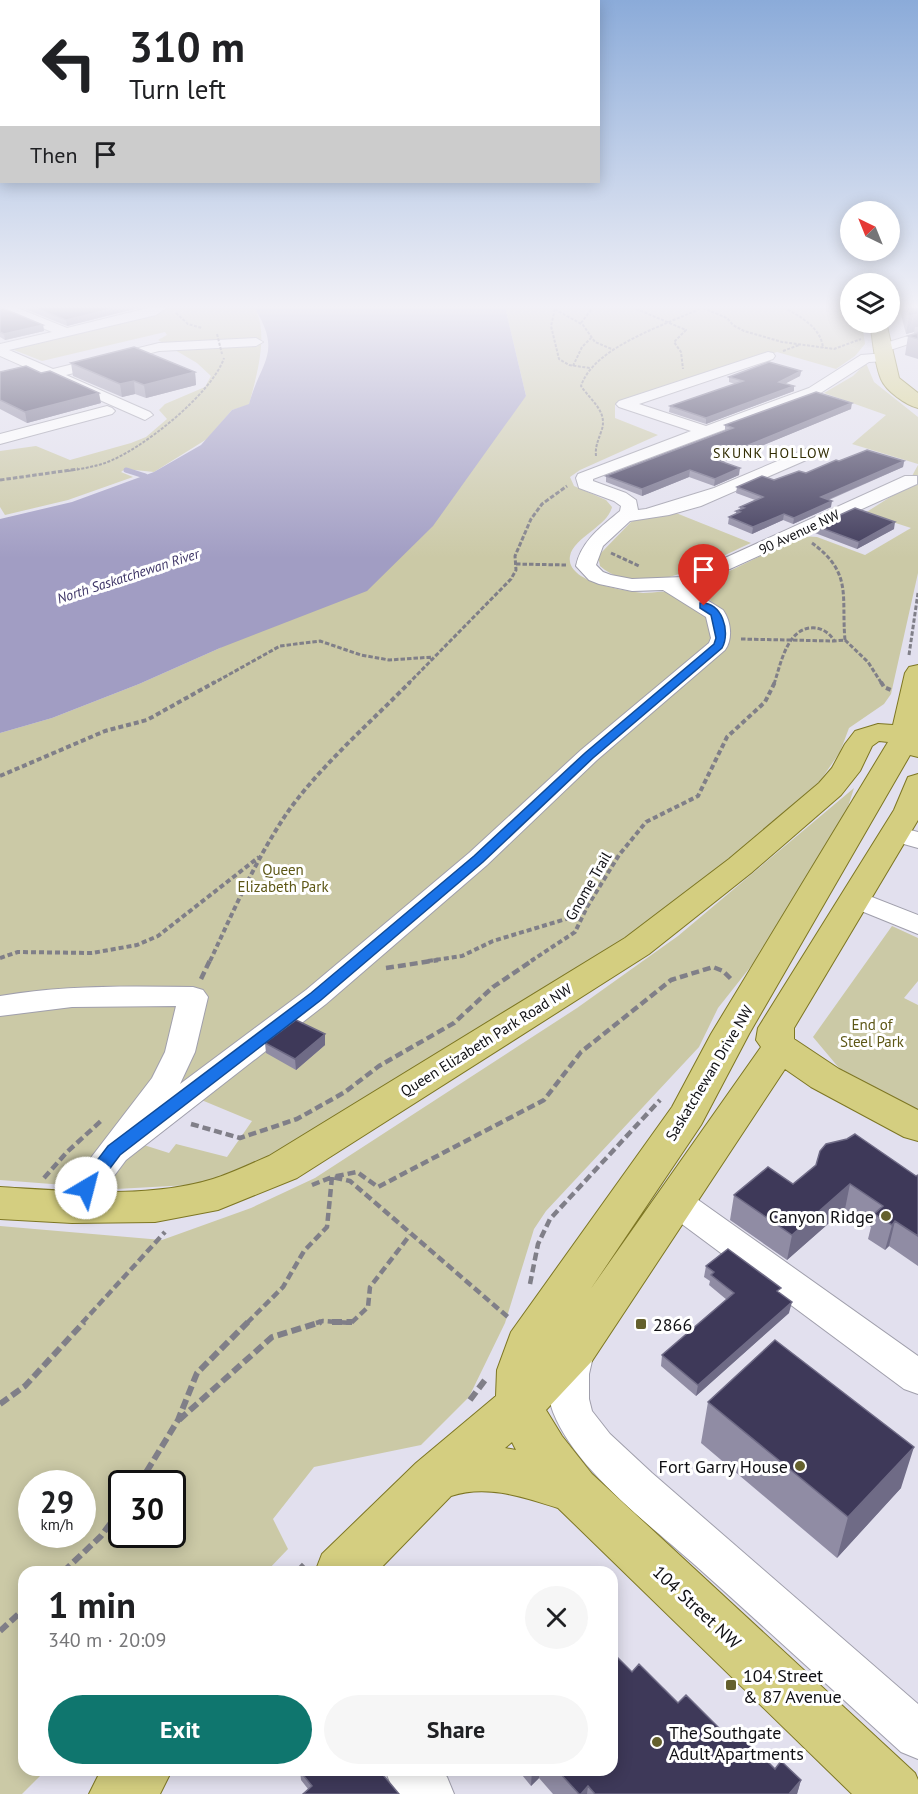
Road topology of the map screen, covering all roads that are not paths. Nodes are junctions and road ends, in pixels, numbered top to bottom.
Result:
1 (90, 391) edge
2 (664, 391) edge
3 (814, 391) edge
4 (903, 391) edge
5 (918, 402) edge
6 (107, 411) dead end
7 (145, 415) dead end
8 (707, 431) junction
9 (0, 439) edge
10 (814, 451) dead end
11 (911, 480) dead end
12 (625, 516) junction
13 (672, 584) junction
14 (905, 699) edge
15 (912, 813) edge
16 (854, 898) junction
17 (918, 925) edge
18 (0, 1005) edge
19 (780, 1048) junction
20 (675, 1106) junction
21 (918, 1127) edge
22 (114, 1150) junction
23 (675, 1201) junction
24 (0, 1203) edge
25 (72, 1207) junction
26 (576, 1347) junction
27 (918, 1377) edge
28 (504, 1390) junction
29 (434, 1479) junction
30 (574, 1490) junction
31 (328, 1564) edge
32 (918, 1735) edge
33 (137, 1776) edge
34 (414, 1776) edge
35 (119, 1794) edge
36 (430, 1794) edge
37 (894, 1794) edge

1 - 7 street
2 - 8 street
3 - 8 street
4 - 5 main road
6 - 9 street
8 - 12 street
10 - 12 street
11 - 13 street, 90 Avenue NW
12 - 13 street
13 - 22 street
14 - 20 main road, Saskatchewan Drive NW
14 - 25 main road, Queen Elizabeth Park Road NW
15 - 16 main road
16 - 17 street
16 - 19 main road
18 - 22 street
19 - 20 main road
19 - 21 main road
19 - 23 main road
20 - 28 main road, Saskatchewan Drive NW
22 - 25 street
23 - 26 main road
23 - 27 street
24 - 25 main road, Queen Elizabeth Park Road NW
26 - 28 main road
26 - 32 street
28 - 29 main road
28 - 30 main road, 104 Street NW
29 - 30 main road
29 - 31 main road
30 - 37 main road, 104 Street NW
33 - 35 main road
34 - 36 street

